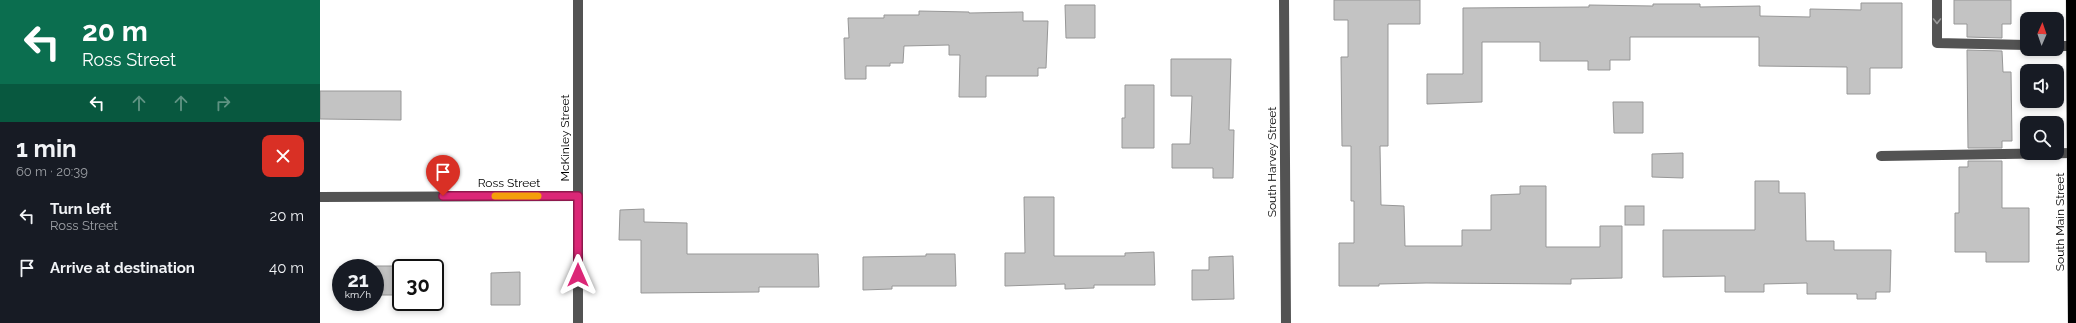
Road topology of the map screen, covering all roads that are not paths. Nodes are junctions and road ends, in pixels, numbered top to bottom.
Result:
1 (578, 0) edge
2 (1284, 0) edge
3 (1937, 0) edge
4 (2071, 0) edge
5 (2020, 45) edge
6 (2074, 46) edge
7 (2072, 153) junction
8 (1881, 156) dead end
9 (2074, 164) edge
10 (578, 196) junction
11 (320, 197) edge
12 (2074, 215) edge
13 (578, 323) edge
14 (1286, 323) edge
15 (2073, 323) edge

1 - 10 street, McKinley Street
2 - 14 street, South Harvey Street
3 -> 5 street
4 - 6 main road, South Main Street
6 - 7 main road, South Main Street
7 - 8 street
7 - 9 main road, South Main Street
9 - 12 main road, South Main Street
10 - 11 street, Ross Street
10 - 13 street, McKinley Street
12 - 15 main road, South Main Street

